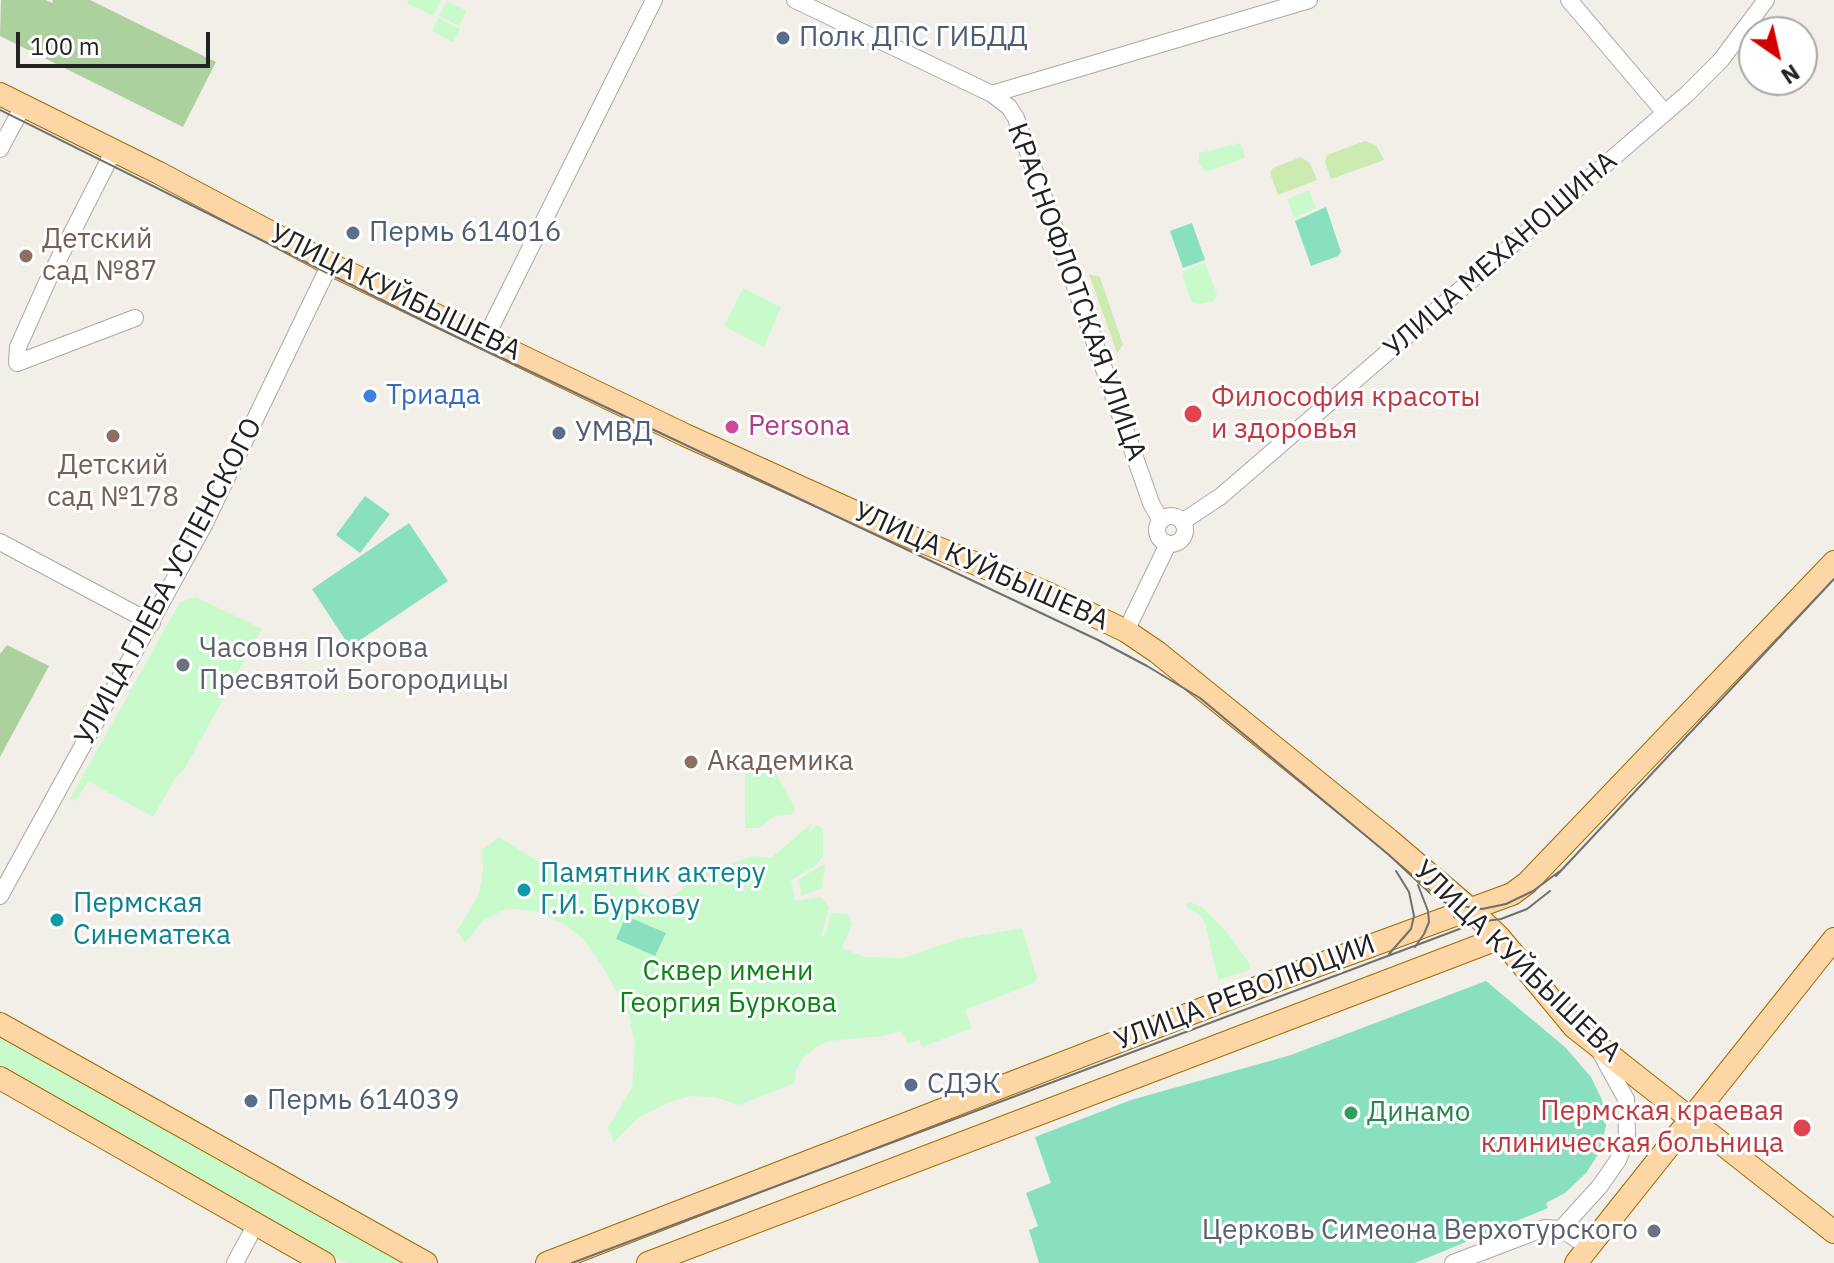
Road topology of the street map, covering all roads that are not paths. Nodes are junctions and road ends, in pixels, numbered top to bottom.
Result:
1 (654, 0) edge
2 (795, 0) edge
3 (1309, 0) edge
4 (1569, 0) edge
5 (1766, 0) edge
6 (0, 94) edge
7 (992, 94) junction
8 (23, 106) junction
9 (1665, 113) junction
10 (0, 149) edge
11 (114, 150) junction
12 (330, 264) junction
13 (135, 318) dead end
14 (485, 339) junction
15 (1161, 521) junction
16 (1182, 522) junction
17 (0, 542) edge
18 (1168, 544) junction
19 (1834, 562) edge
20 (152, 623) junction
21 (1126, 631) junction
22 (0, 896) edge
23 (1470, 909) junction
24 (1500, 938) junction
25 (1834, 939) edge
26 (0, 1024) edge
27 (1597, 1045) junction
28 (0, 1078) edge
29 (1690, 1118) junction
30 (256, 1224) junction
31 (1561, 1229) junction
32 (1834, 1232) edge
33 (1582, 1255) edge
34 (235, 1263) edge
35 (324, 1263) edge
36 (426, 1263) edge
37 (547, 1263) edge
38 (648, 1263) edge
39 (1453, 1263) edge

1 - 14 street
2 - 7 street, КРАСНОФЛОТСКАЯ УЛИЦА
3 - 7 street
4 - 9 street
5 - 9 street, УЛИЦА МЕХАНОШИНА
6 - 8 main road, УЛИЦА КУЙБЫШЕВА
7 - 15 street, КРАСНОФЛОТСКАЯ УЛИЦА
8 - 10 street
8 - 11 main road, УЛИЦА КУЙБЫШЕВА
9 - 16 street, УЛИЦА МЕХАНОШИНА
11 - 12 main road, УЛИЦА КУЙБЫШЕВА
11 - 13 street
12 - 14 main road, УЛИЦА КУЙБЫШЕВА
12 - 20 street, УЛИЦА ГЛЕБА УСПЕНСКОГО
14 - 21 main road, УЛИЦА КУЙБЫШЕВА
15 - 16 street
15 - 18 street
16 - 18 street, УЛИЦА МЕХАНОШИНА
17 - 20 street
18 - 21 street, УЛИЦА МЕХАНОШИНА
19 - 23 main road, УЛИЦА РЕВОЛЮЦИИ
20 - 22 street, УЛИЦА ГЛЕБА УСПЕНСКОГО
21 - 23 main road, УЛИЦА КУЙБЫШЕВА
23 - 24 main road, УЛИЦА КУЙБЫШЕВА
23 - 37 main road, УЛИЦА РЕВОЛЮЦИИ
24 - 27 main road, УЛИЦА КУЙБЫШЕВА
24 - 38 main road, УЛИЦА РЕВОЛЮЦИИ
25 - 29 main road
26 - 36 main road
27 - 29 main road, УЛИЦА КУЙБЫШЕВА
27 - 31 street
28 - 30 main road
29 - 32 main road, УЛИЦА КУЙБЫШЕВА
29 - 33 main road
30 - 34 street
30 - 35 main road
31 - 33 street
31 - 39 street

